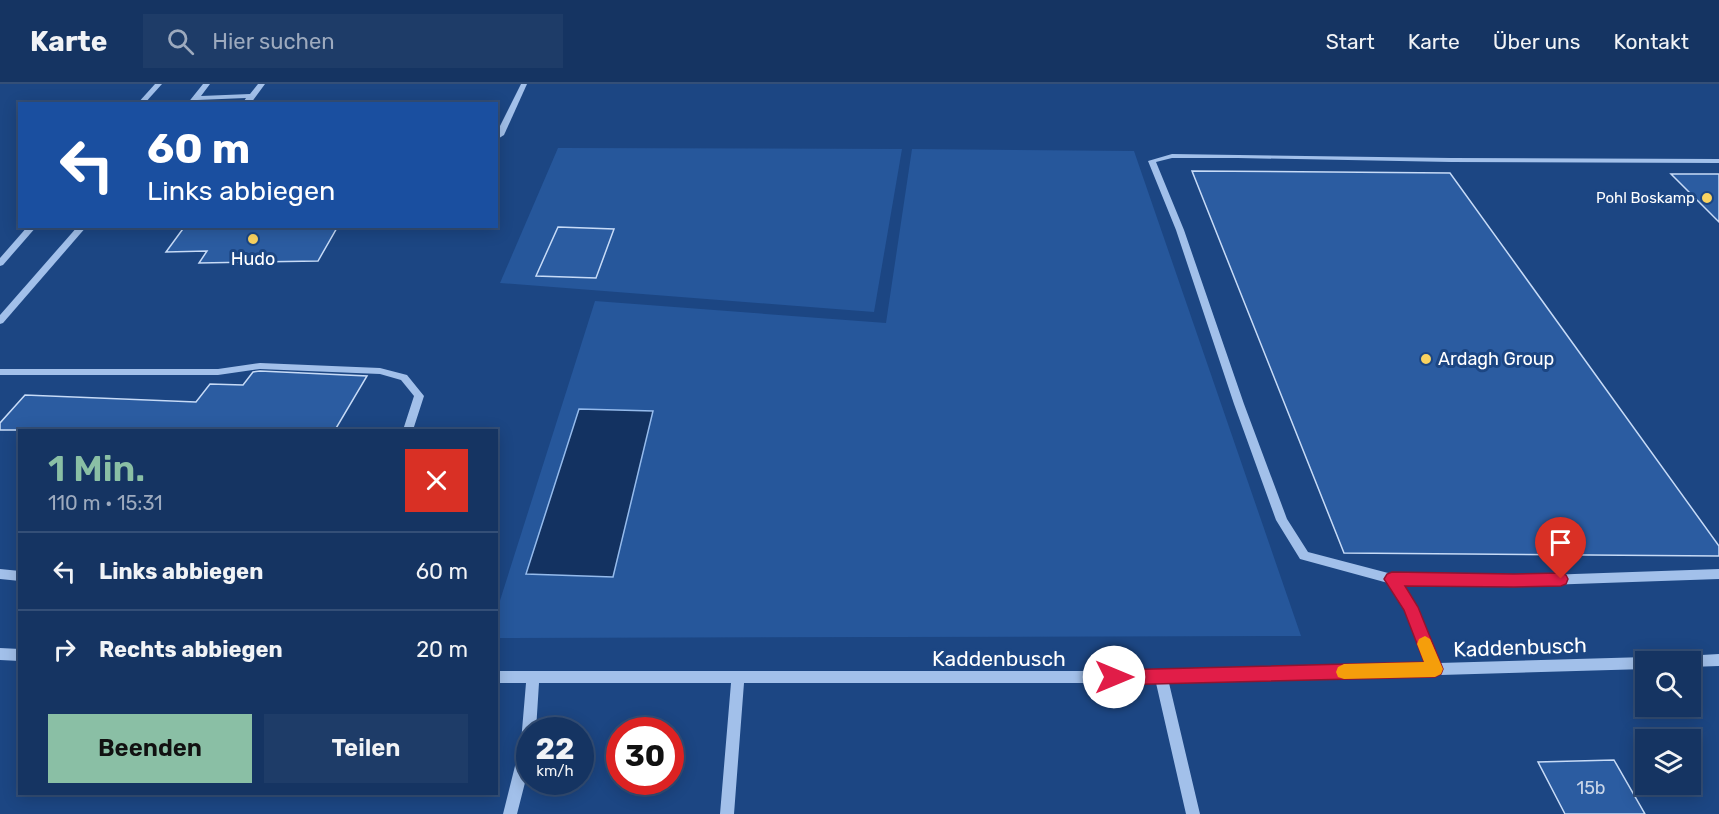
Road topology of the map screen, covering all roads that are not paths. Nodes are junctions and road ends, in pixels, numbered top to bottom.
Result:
1 (159, 84) edge
2 (207, 84) edge
3 (262, 84) edge
4 (524, 84) edge
5 (252, 96) junction
6 (193, 101) edge
7 (142, 102) edge
8 (248, 102) edge
9 (498, 136) edge
10 (1719, 161) edge
11 (31, 228) edge
12 (81, 228) edge
13 (0, 263) edge
14 (0, 321) edge
15 (0, 372) edge
16 (408, 429) edge
17 (0, 574) edge
18 (1719, 574) edge
19 (18, 576) edge
20 (1392, 579) junction
21 (0, 654) edge
22 (18, 655) edge
23 (1719, 660) edge
24 (1701, 661) edge
25 (1635, 663) edge
26 (1435, 669) junction
27 (498, 677) edge
28 (533, 677) junction
29 (738, 677) junction
30 (1161, 677) junction
31 (510, 814) edge
32 (728, 814) edge
33 (1192, 814) edge

1 - 7 street
2 - 6 street
3 - 5 street
4 - 9 street
5 - 6 street
5 - 8 street
10 - 20 street
11 - 13 street
12 - 14 street
15 - 16 street
17 - 19 street
18 - 20 street
20 - 26 street
21 - 22 street
23 - 24 street
25 - 26 street, Kaddenbusch
26 - 30 street, Kaddenbusch
27 - 28 street, Kaddenbusch
28 - 29 street, Kaddenbusch
28 - 31 street
29 - 30 street, Kaddenbusch
29 - 32 street
30 - 33 street

